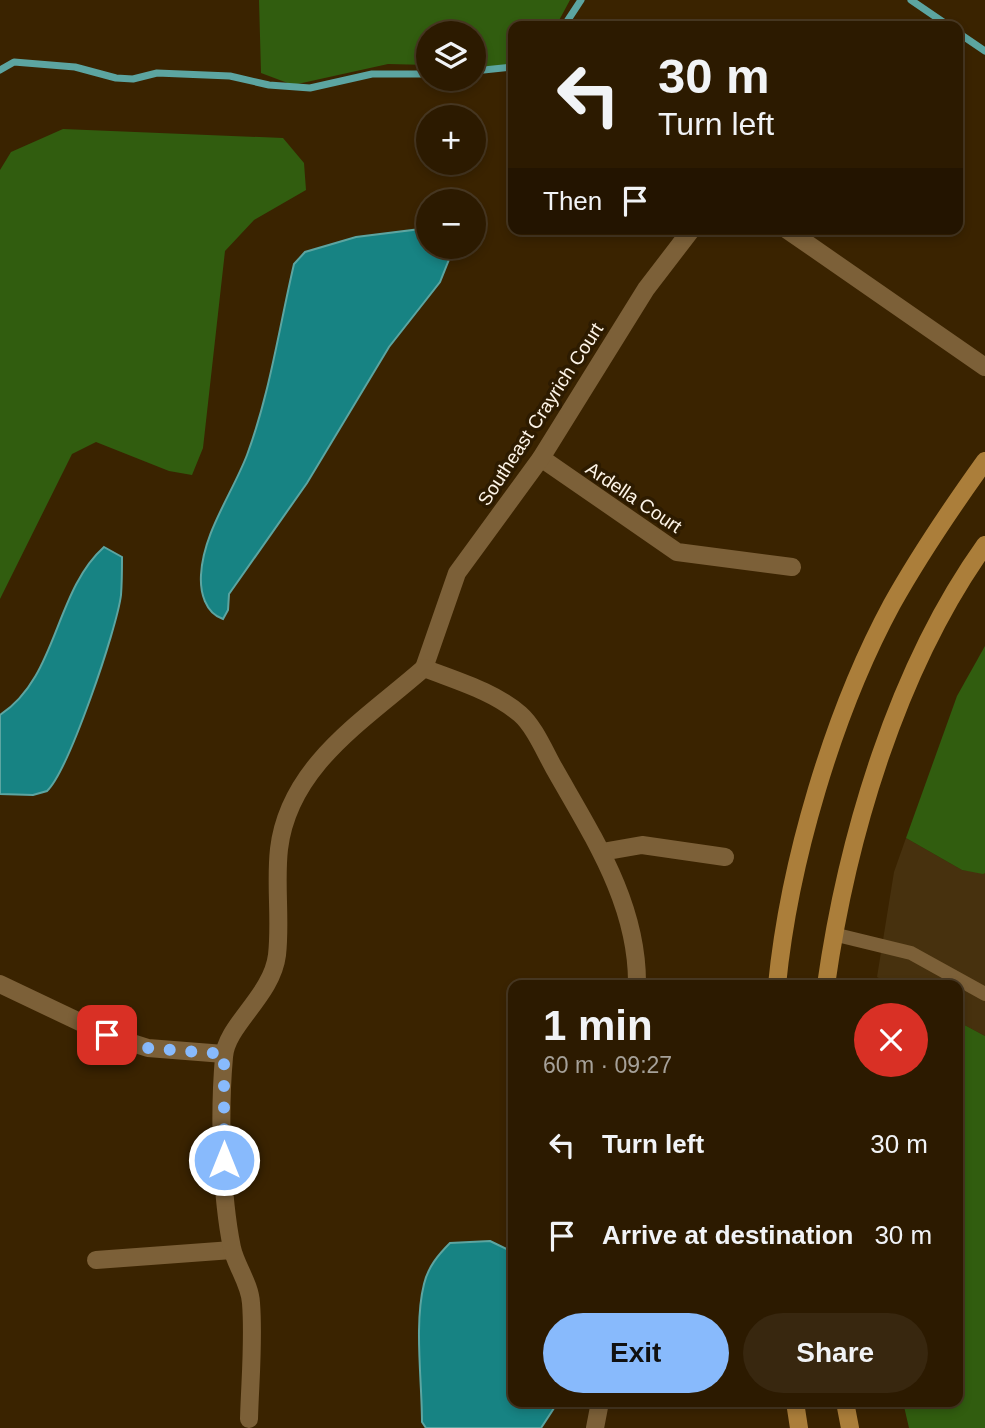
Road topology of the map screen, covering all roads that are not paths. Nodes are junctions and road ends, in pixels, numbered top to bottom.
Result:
1 (687, 235) edge
2 (795, 235) edge
3 (985, 367) edge
4 (541, 458) junction
5 (985, 461) edge
6 (985, 545) edge
7 (792, 567) dead end
8 (424, 668) junction
9 (602, 852) junction
10 (725, 857) dead end
11 (833, 934) junction
12 (637, 980) edge
13 (778, 980) edge
14 (827, 980) edge
15 (959, 980) edge
16 (963, 982) edge
17 (0, 984) edge
18 (985, 994) edge
19 (224, 1054) junction
20 (232, 1250) junction
21 (96, 1260) dead end
22 (599, 1407) edge
23 (796, 1407) edge
24 (846, 1407) edge
25 (249, 1419) dead end
26 (595, 1428) edge
27 (799, 1428) edge
28 (849, 1428) edge

1 - 4 street, Southeast Crayrich Court
2 - 3 street
4 - 7 street, Ardella Court
4 - 8 street, Southeast Crayrich Court
5 - 13 main road
6 - 11 main road
8 - 9 street
8 - 19 street
9 - 10 street
9 - 12 street
11 - 14 main road
11 - 15 lane
16 - 18 lane
17 - 19 street
19 - 20 street
20 - 21 street
20 - 25 street
22 - 26 street
23 - 27 main road
24 - 28 main road

